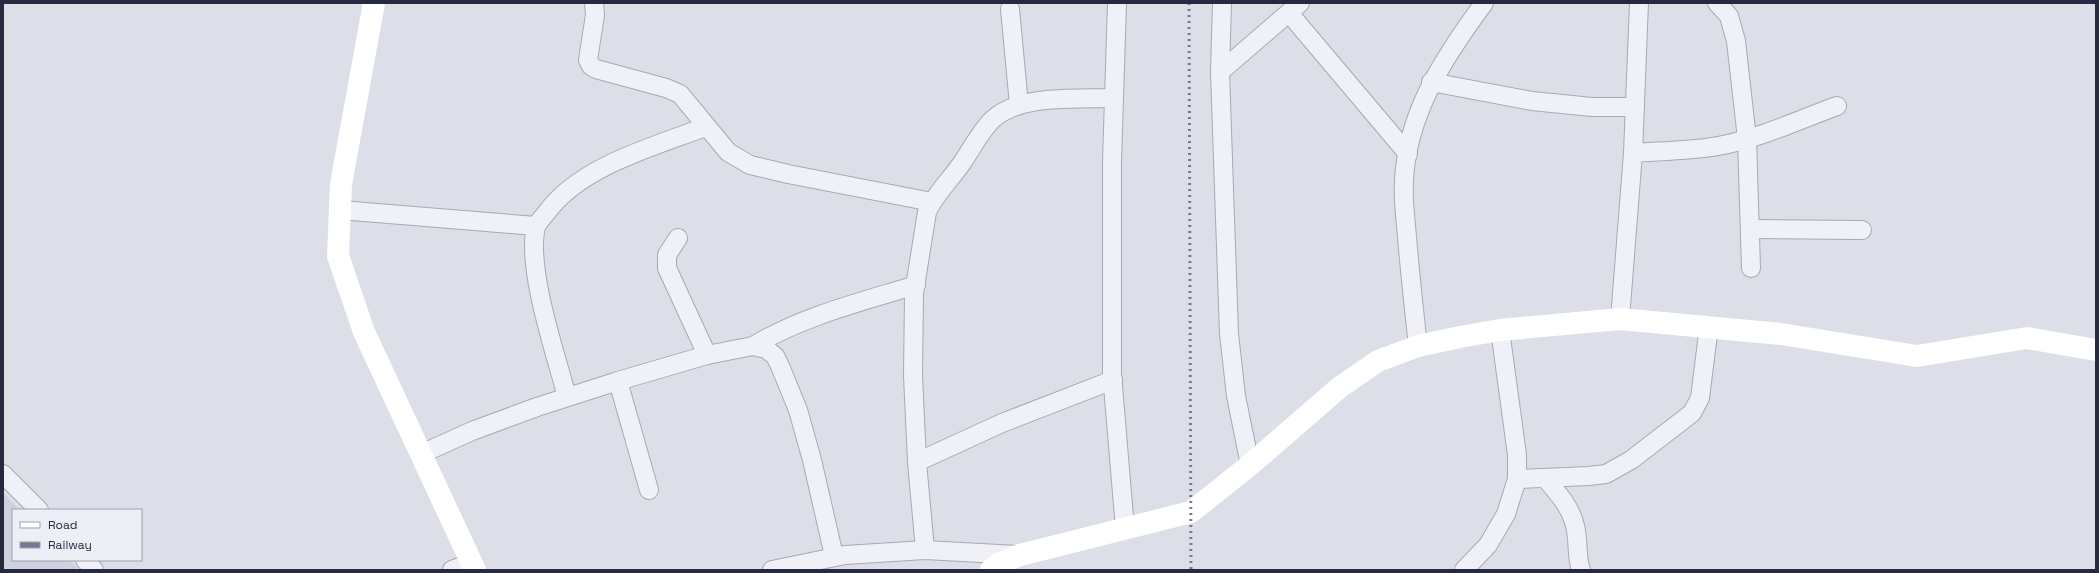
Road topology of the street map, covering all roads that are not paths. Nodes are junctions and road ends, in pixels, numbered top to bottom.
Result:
1 (374, 3) edge
2 (594, 3) edge
3 (1117, 3) edge
4 (1222, 3) edge
5 (1484, 3) edge
6 (1639, 3) edge
7 (1717, 3) edge
8 (1294, 8) edge
9 (1010, 9) dead end
10 (1220, 72) junction
11 (1431, 82) junction
12 (1113, 98) junction
13 (1019, 105) junction
14 (1837, 106) dead end
15 (1635, 107) junction
16 (705, 127) junction
17 (1747, 139) junction
18 (1633, 152) junction
19 (1408, 154) junction
20 (932, 202) junction
21 (340, 210) junction
22 (536, 226) junction
23 (1750, 229) junction
24 (1862, 230) dead end
25 (678, 238) dead end
26 (1751, 268) dead end
27 (916, 285) junction
28 (1620, 319) junction
29 (1709, 326) junction
30 (1500, 330) junction
31 (753, 346) junction
32 (1418, 346) junction
33 (2096, 350) edge
34 (707, 355) junction
35 (1112, 380) junction
36 (618, 381) junction
37 (567, 397) junction
38 (421, 454) junction
39 (918, 462) junction
40 (1250, 465) junction
41 (3, 474) edge
42 (1545, 478) junction
43 (1517, 479) junction
44 (649, 490) dead end
45 (38, 509) edge
46 (1124, 529) junction
47 (925, 550) junction
48 (1020, 555) junction
49 (834, 556) junction
50 (86, 561) edge
51 (466, 568) edge
52 (94, 570) edge
53 (772, 570) edge
54 (991, 570) edge
55 (1464, 570) edge
56 (1581, 570) edge

1 - 21 street
2 - 16 street
3 - 12 street
4 - 10 street
5 - 11 street
6 - 15 street
7 - 17 street
8 - 10 street
8 - 19 street
9 - 13 street
10 - 40 street
11 - 15 street
11 - 19 street
12 - 13 street
12 - 35 street
13 - 20 street
14 - 17 street
15 - 18 street
16 - 20 street
16 - 22 street
17 - 18 street
17 - 23 street
18 - 28 street
19 - 32 street
20 - 27 street
21 - 22 street
21 - 38 street
22 - 37 street
23 - 24 street
23 - 26 street
25 - 34 street
27 - 31 street
27 - 39 street
28 - 29 street
28 - 30 street
29 - 33 street
29 - 42 street
30 - 32 street
30 - 43 street
31 - 34 street
31 - 49 street
32 - 40 street
34 - 36 street
35 - 39 street
35 - 46 street
36 - 37 street
36 - 44 street
37 - 38 street
38 - 51 street
39 - 47 street
40 - 46 street
41 - 45 street
42 - 43 street
42 - 56 street
43 - 55 street
46 - 48 street
47 - 48 street
47 - 49 street
48 - 54 street
49 - 53 street
50 - 52 street

